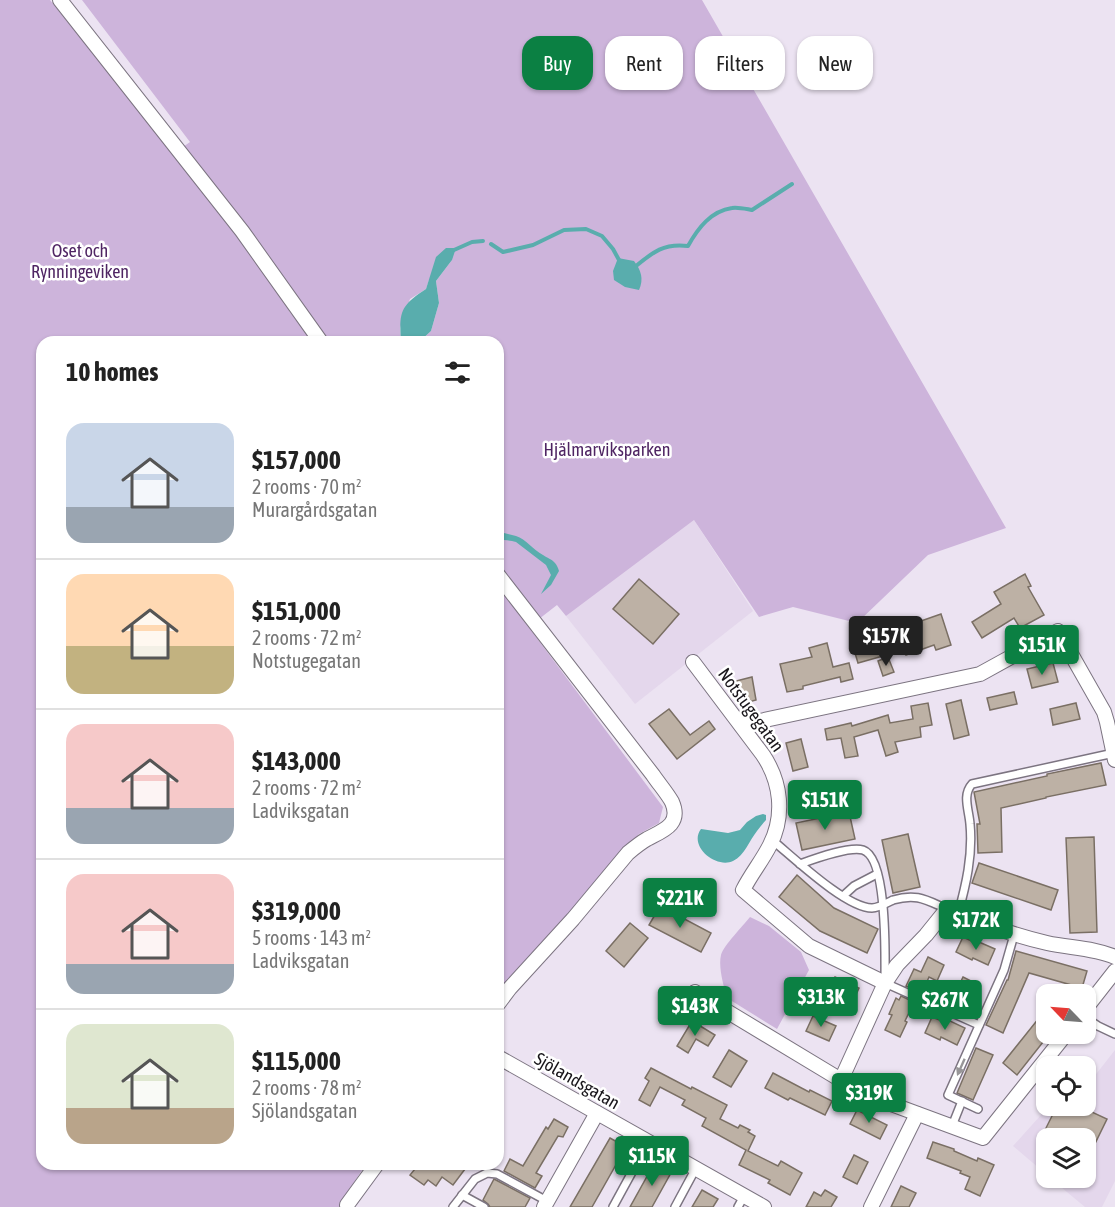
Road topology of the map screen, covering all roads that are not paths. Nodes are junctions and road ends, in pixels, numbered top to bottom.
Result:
1 (60, 0) edge
2 (317, 336) edge
3 (504, 583) edge
4 (693, 662) dead end
5 (741, 725) junction
6 (1114, 757) edge
7 (772, 840) junction
8 (800, 864) junction
9 (877, 874) junction
10 (843, 896) junction
11 (883, 904) junction
12 (953, 912) junction
13 (1014, 935) junction
14 (1115, 957) edge
15 (1114, 973) edge
16 (885, 983) junction
17 (695, 992) dead end
18 (504, 996) edge
19 (1096, 996) edge
20 (980, 1024) junction
21 (1096, 1025) edge
22 (1115, 1034) edge
23 (1058, 1044) edge
24 (504, 1060) edge
25 (841, 1080) junction
26 (962, 1101) junction
27 (978, 1109) dead end
28 (597, 1113) junction
29 (917, 1114) junction
30 (952, 1126) junction
31 (649, 1141) junction
32 (696, 1168) junction
33 (373, 1170) edge
34 (462, 1195) junction
35 (741, 1201) edge
36 (545, 1204) edge
37 (347, 1205) dead end
38 (453, 1207) edge
39 (484, 1207) edge
40 (613, 1207) edge
41 (675, 1207) edge
42 (764, 1207) edge
43 (871, 1207) edge

1 - 2 street
3 - 18 street
4 - 5 street, Notstugegatan
5 - 6 street
5 - 7 street, Notstugegatan
6 - 12 lane
7 - 8 lane
7 - 16 street, Notstugegatan
8 - 9 lane
8 - 10 lane
9 - 10 lane
9 - 11 lane
10 - 11 lane
11 - 12 lane
11 - 16 lane
12 - 13 street
12 - 16 street
13 - 14 street
13 - 20 lane
15 - 19 street
16 - 20 lane
16 - 25 street
17 - 25 street
20 -> 26 lane
21 - 22 lane
23 - 30 street
24 - 28 street, Sjölandsgatan
25 - 29 street
26 - 27 lane
26 - 30 lane
28 - 31 street, Sjölandsgatan
28 - 36 street
29 - 30 street
29 - 43 street
31 - 32 street, Sjölandsgatan
31 - 40 lane
32 - 35 street, Sjölandsgatan
32 - 41 lane
33 - 37 street
34 - 36 lane
34 - 38 lane
34 - 39 lane
35 - 42 street, Sjölandsgatan

